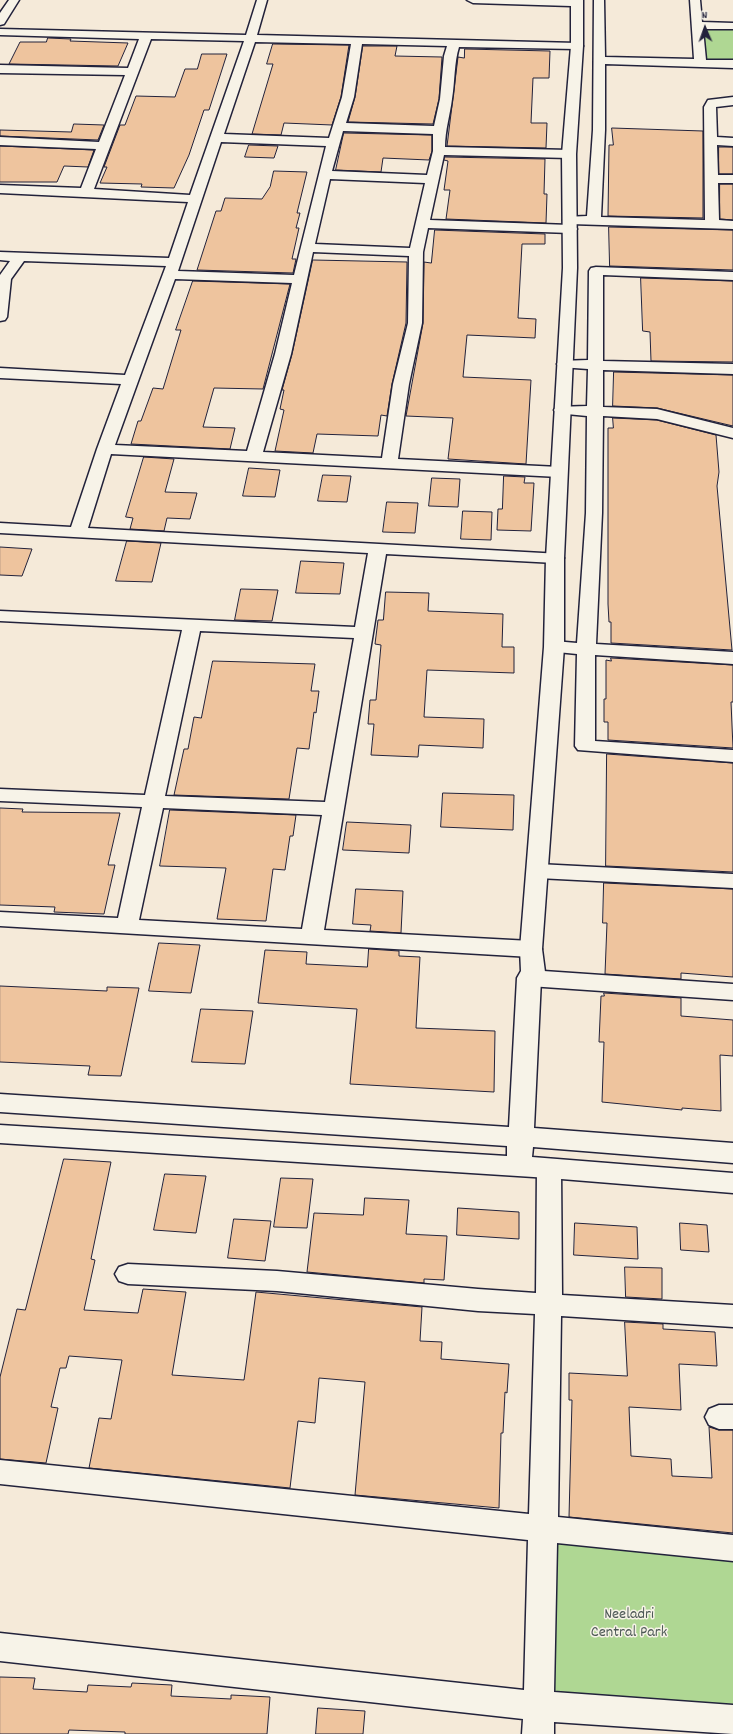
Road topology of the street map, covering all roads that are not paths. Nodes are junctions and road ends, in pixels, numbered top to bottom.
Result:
1 (14, 0) edge
2 (262, 0) edge
3 (473, 0) edge
4 (599, 0) edge
5 (695, 0) edge
6 (576, 1) edge
7 (0, 22) edge
8 (697, 25) junction
9 (733, 26) edge
10 (0, 32) edge
11 (146, 36) junction
12 (251, 38) junction
13 (357, 41) junction
14 (454, 43) junction
15 (577, 46) junction
16 (599, 60) junction
17 (700, 62) junction
18 (733, 64) edge
19 (0, 69) edge
20 (131, 72) junction
21 (733, 101) edge
22 (339, 127) junction
23 (439, 130) junction
24 (217, 138) junction
25 (0, 141) edge
26 (711, 141) junction
27 (334, 142) junction
28 (733, 142) edge
29 (103, 146) junction
30 (438, 151) junction
31 (569, 154) junction
32 (324, 175) junction
33 (432, 179) junction
34 (712, 179) junction
35 (733, 179) edge
36 (0, 189) edge
37 (86, 192) junction
38 (196, 199) junction
39 (594, 220) junction
40 (422, 224) junction
41 (712, 224) junction
42 (570, 225) junction
43 (733, 225) edge
44 (307, 248) junction
45 (416, 252) junction
46 (0, 256) edge
47 (21, 256) junction
48 (171, 268) junction
49 (730, 275) edge
50 (299, 279) junction
51 (0, 317) edge
52 (565, 364) junction
53 (597, 365) junction
54 (733, 370) edge
55 (0, 373) edge
56 (131, 380) junction
57 (562, 410) junction
58 (596, 412) junction
59 (733, 433) edge
60 (105, 449) junction
61 (254, 456) junction
62 (388, 464) junction
63 (559, 472) junction
64 (0, 528) edge
65 (78, 532) junction
66 (378, 548) junction
67 (555, 558) junction
68 (0, 616) edge
69 (192, 625) junction
70 (363, 633) junction
71 (554, 647) junction
72 (586, 649) junction
73 (733, 658) edge
74 (733, 756) edge
75 (0, 795) edge
76 (154, 801) junction
77 (334, 809) junction
78 (538, 871) junction
79 (733, 881) edge
80 (0, 919) edge
81 (127, 926) junction
82 (312, 936) junction
83 (531, 949) junction
84 (529, 978) junction
85 (733, 992) edge
86 (0, 1103) edge
87 (0, 1134) edge
88 (521, 1138) junction
89 (733, 1153) edge
90 (519, 1166) junction
91 (549, 1168) junction
92 (733, 1183) edge
93 (128, 1274) dead end
94 (549, 1304) junction
95 (733, 1316) edge
96 (0, 1472) edge
97 (543, 1529) junction
98 (733, 1548) edge
99 (0, 1647) edge
100 (539, 1720) edge
101 (733, 1720) edge

1 - 7 street
2 - 12 street
3 - 6 street
4 - 16 street
5 - 8 street
6 - 15 street
8 - 9 street
8 - 17 street
10 - 11 street
11 - 12 street
11 - 20 street
12 - 13 street
12 - 24 street
13 - 14 street
13 - 22 street
14 - 15 street
14 - 23 street
15 - 31 street
16 - 17 street
16 - 39 street
17 - 18 street
19 - 20 street
20 - 29 street
21 - 26 street
22 - 23 street
22 - 27 street
23 - 30 street
24 - 27 street
24 - 38 street
25 - 29 street
26 - 28 street
26 - 34 street
27 - 32 street
29 - 37 street
30 - 31 street
30 - 33 street
31 - 42 street
32 - 33 street
32 - 44 street
33 - 40 street
34 - 35 street
34 - 41 street
36 - 37 street
37 - 38 street
38 - 48 street
39 - 41 street
39 - 42 street
40 - 42 street
40 - 45 street
41 - 43 street
42 - 52 street
44 - 45 street
44 - 50 street
45 - 62 street
46 - 47 street
47 - 48 street
47 - 51 street
48 - 50 street
48 - 56 street
49 - 53 street
50 - 61 street
52 - 53 street
52 - 57 street
53 - 54 street
53 - 58 street
55 - 56 street
56 - 60 street
57 - 58 street
57 - 63 street
58 - 59 street
58 - 72 street
60 - 61 street
60 - 65 street
61 - 62 street
62 - 63 street
63 - 67 street
64 - 65 street
65 - 66 street
66 - 67 street
66 - 70 street
67 - 71 street
68 - 69 street
69 - 70 street
69 - 76 street
70 - 77 street
71 - 72 street
71 - 78 street
72 - 73 street
72 - 74 street
75 - 76 street
76 - 77 street
76 - 81 street
77 - 82 street
78 - 79 street
78 - 83 street
80 - 81 street
81 - 82 street
82 - 83 street
83 - 84 street
84 - 85 street
84 - 88 street
86 - 88 street
87 - 90 street
88 - 89 street
88 - 90 street
90 - 91 street
91 - 92 street
91 - 94 street
93 - 94 street
94 - 95 street
94 - 97 street
96 - 97 street
97 - 98 street
97 - 100 street
99 - 100 street
100 - 101 street

